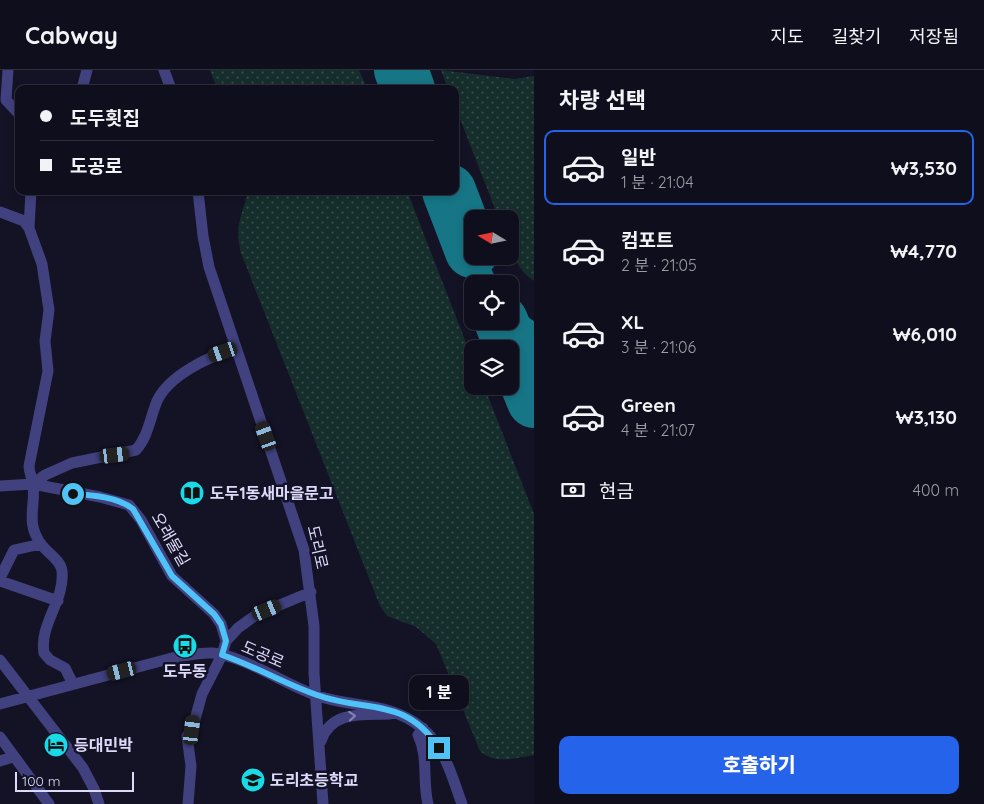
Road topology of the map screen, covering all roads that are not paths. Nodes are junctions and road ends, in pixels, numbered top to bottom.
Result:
1 (8, 70) edge
2 (87, 70) edge
3 (164, 70) edge
4 (83, 85) edge
5 (170, 85) edge
6 (4, 107) edge
7 (31, 195) edge
8 (198, 195) edge
9 (1, 215) edge
10 (29, 228) junction
11 (235, 348) junction
12 (33, 484) junction
13 (0, 486) edge
14 (41, 544) junction
15 (0, 578) edge
16 (0, 581) edge
17 (311, 592) junction
18 (58, 601) junction
19 (226, 641) junction
20 (222, 655) junction
21 (0, 660) edge
22 (73, 684) junction
23 (29, 695) junction
24 (317, 695) junction
25 (0, 704) edge
26 (400, 713) junction
27 (423, 728) junction
28 (0, 738) edge
29 (320, 745) junction
30 (13, 757) junction
31 (0, 761) edge
32 (49, 804) edge
33 (99, 804) edge
34 (188, 804) edge
35 (323, 804) edge
36 (428, 804) edge
37 (462, 804) edge

1 - 6 street
2 - 4 street
3 - 5 street
7 - 10 street
8 - 11 street, 도리로
9 - 10 street
10 - 12 street
11 - 12 street
11 - 17 street, 도리로
12 - 13 street
12 - 14 street
12 - 19 street, 오래물길
14 - 15 street
14 - 18 street
16 - 18 street
17 - 19 street
17 - 24 street, 도리로
18 - 22 street
19 - 20 street
20 - 22 street, 도공로
20 - 24 street, 도공로
20 - 34 street
21 - 23 street
22 - 23 street, 도공로
23 - 25 street, 도공로
23 - 33 street
24 - 26 street, 도공로
24 - 29 street, 도리로
26 - 27 street, 도공로
29 -> 26 street
27 - 36 street
27 - 37 street, 도공로
28 - 30 street
29 - 35 street, 도리로
30 - 31 street
30 - 32 street

